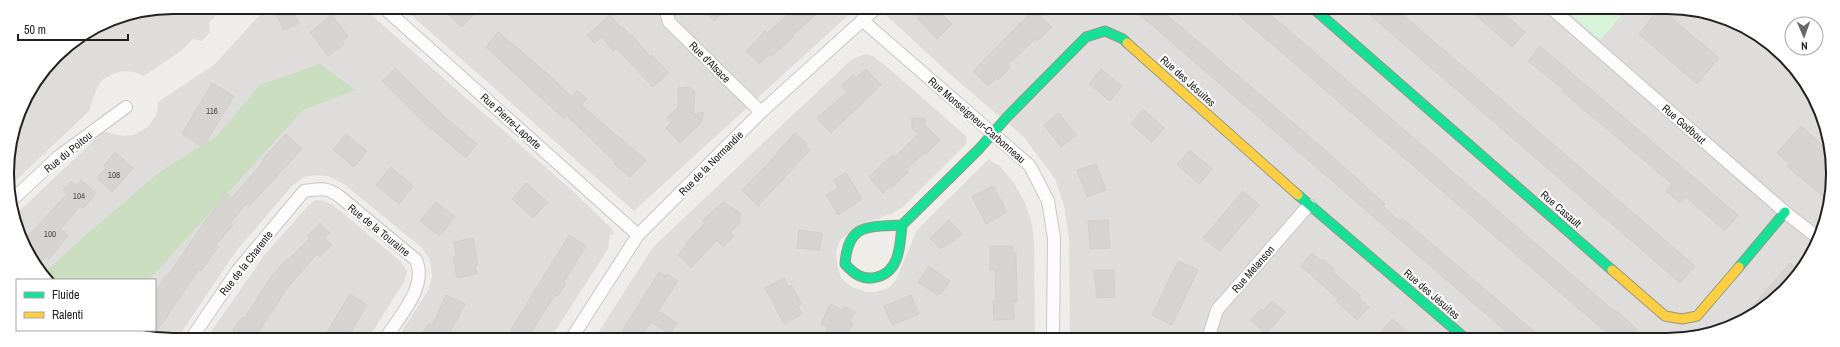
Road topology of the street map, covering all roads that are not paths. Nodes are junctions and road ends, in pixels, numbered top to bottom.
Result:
1 (391, 14) edge
2 (667, 14) edge
3 (869, 14) edge
4 (1320, 14) edge
5 (1558, 14) edge
6 (862, 20) junction
7 (126, 107) dead end
8 (762, 112) junction
9 (993, 135) junction
10 (304, 191) joint
11 (15, 197) edge
12 (1309, 205) junction
13 (1786, 212) junction
14 (902, 225) junction
15 (638, 235) junction
16 (1814, 235) edge
17 (195, 333) edge
18 (389, 333) edge
19 (575, 333) edge
20 (1053, 333) edge
21 (1210, 333) edge
22 (1458, 333) edge

1 - 15 street, Rue Pierre-Laporte
2 - 8 street, Rue d'Alsace
3 - 6 street, Rue de la Normandie
4 - 13 street, Rue Casault
5 - 13 street, Rue Godbout
6 - 8 street, Rue de la Normandie
6 - 9 street, Rue Monseigneur-Carbonneau
7 - 11 street, Rue du Poitou
8 - 15 street, Rue de la Normandie
9 - 12 street, Rue des Jésuites
9 - 14 street, Rue des Jésuites
9 - 20 street, Rue Monseigneur-Carbonneau
10 - 17 street, Rue de la Charente
10 - 18 street, Rue de la Touraine
12 - 21 street, Rue Melanson
12 - 22 street, Rue des Jésuites
13 - 16 street, Rue Godbout
14 - 14 street
15 - 19 street, Rue de la Normandie

